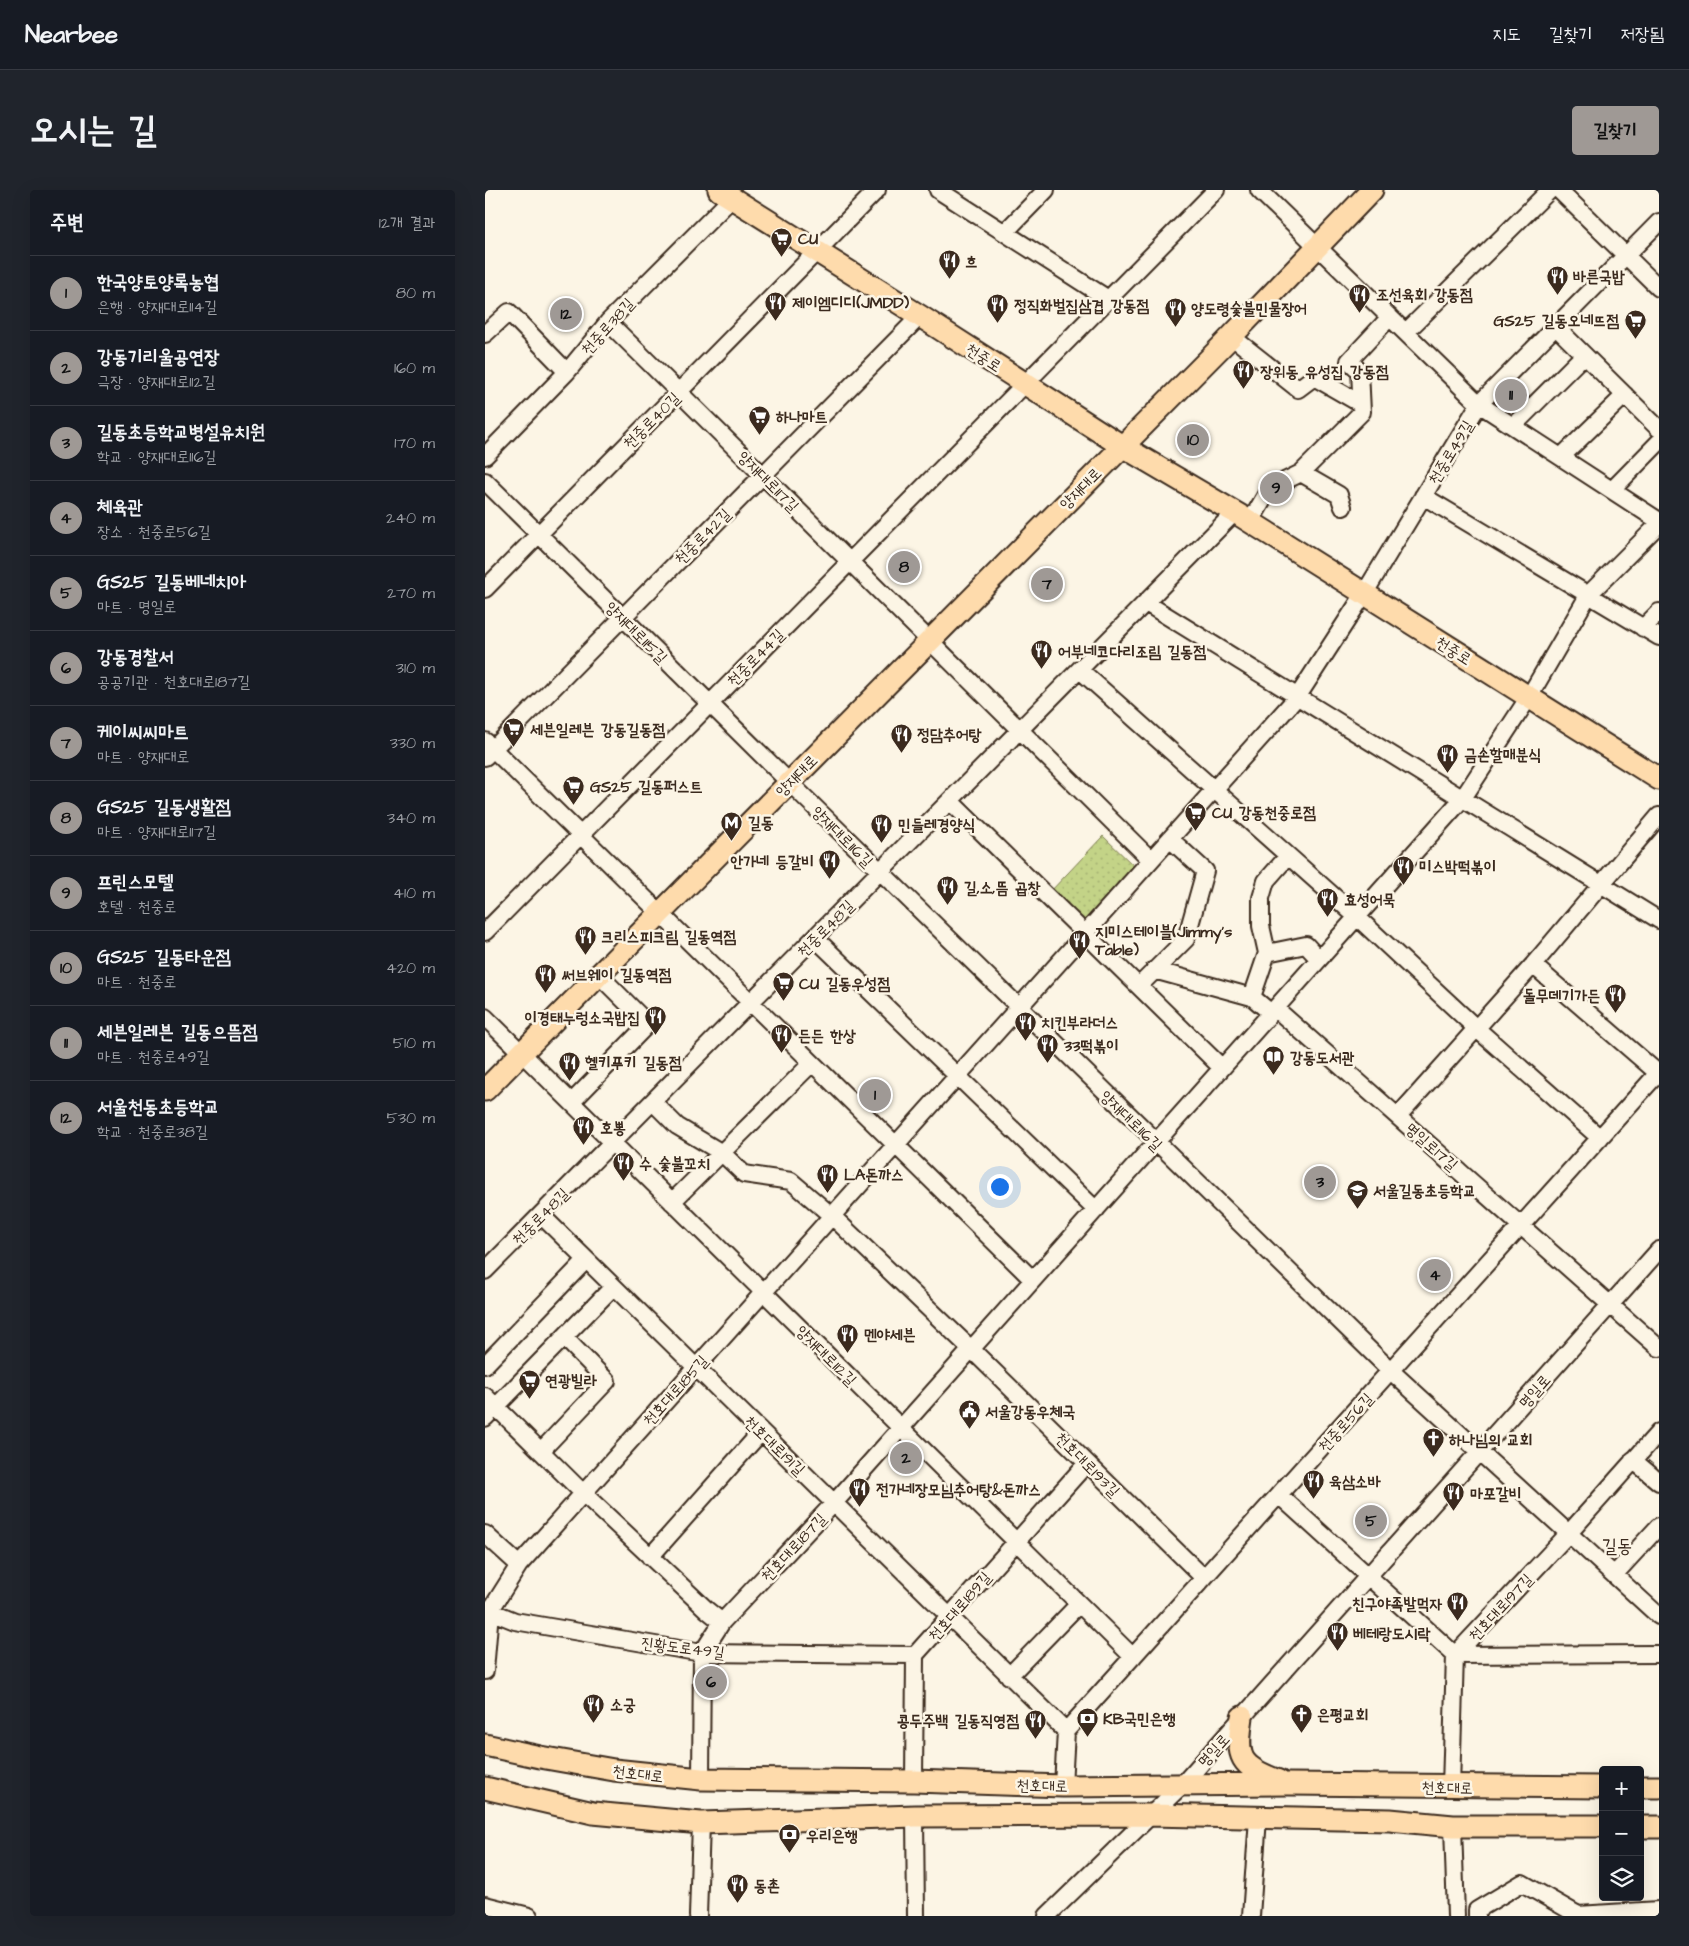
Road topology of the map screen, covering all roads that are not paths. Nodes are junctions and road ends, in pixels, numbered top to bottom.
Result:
1 (877, 190) edge
2 (938, 190) edge
3 (1046, 190) edge
4 (1216, 190) edge
5 (1259, 190) edge
6 (1372, 190) edge
7 (1550, 190) edge
8 (1559, 190) edge
9 (726, 194) edge
10 (1659, 222) edge
11 (1005, 232) junction
12 (1318, 248) junction
13 (817, 252) junction
14 (1626, 255) junction
15 (1659, 288) edge
16 (1108, 298) junction
17 (920, 316) junction
18 (1390, 317) junction
19 (608, 322) junction
20 (1555, 326) junction
21 (1406, 332) junction
22 (485, 334) edge
23 (1231, 336) junction
24 (1584, 355) junction
25 (567, 372) junction
26 (1024, 383) junction
27 (679, 392) junction
28 (1625, 395) junction
29 (1361, 404) junction
30 (1479, 404) junction
31 (1657, 423) edge
32 (1513, 426) junction
33 (1659, 442) edge
34 (1122, 446) junction
35 (485, 456) edge
36 (1561, 457) junction
37 (1301, 473) junction
38 (763, 475) junction
39 (485, 481) edge
40 (1612, 490) junction
41 (1423, 496) junction
42 (1343, 507) dead end
43 (1242, 517) junction
44 (1659, 522) edge
45 (538, 534) junction
46 (849, 562) junction
47 (485, 589) edge
48 (1364, 594) junction
49 (1589, 594) junction
50 (1146, 603) junction
51 (1659, 612) edge
52 (622, 618) junction
53 (1643, 628) junction
54 (1659, 637) edge
55 (930, 640) junction
56 (1080, 670) junction
57 (1298, 696) junction
58 (1529, 697) junction
59 (709, 704) junction
60 (1021, 730) junction
61 (488, 749) edge
62 (1659, 778) edge
63 (789, 782) junction
64 (1213, 791) junction
65 (1463, 798) junction
66 (950, 801) junction
67 (1659, 816) edge
68 (580, 834) junction
69 (1170, 839) junction
70 (1287, 856) junction
71 (1151, 860) junction
72 (880, 872) junction
73 (1602, 884) junction
74 (660, 913) junction
75 (1357, 917) junction
76 (1659, 920) edge
77 (485, 932) edge
78 (1085, 934) junction
79 (815, 938) junction
80 (1267, 953) junction
81 (1319, 959) junction
82 (1533, 965) junction
83 (1154, 970) junction
84 (599, 975) junction
85 (1139, 986) junction
86 (1252, 997) junction
87 (751, 1002) junction
88 (1018, 1008) junction
89 (1273, 1011) junction
90 (485, 1017) edge
91 (1477, 1029) junction
92 (521, 1053) junction
93 (812, 1063) junction
94 (1222, 1068) junction
95 (1659, 1073) edge
96 (957, 1076) junction
97 (485, 1090) edge
98 (572, 1102) junction
99 (653, 1102) junction
100 (1398, 1116) junction
101 (1600, 1138) junction
102 (612, 1143) junction
103 (1156, 1143) junction
104 (896, 1145) junction
105 (722, 1152) junction
106 (673, 1202) junction
107 (1096, 1210) junction
108 (541, 1215) junction
109 (832, 1216) junction
110 (1521, 1225) junction
111 (1659, 1250) edge
112 (586, 1260) junction
113 (485, 1272) edge
114 (1033, 1280) junction
115 (613, 1287) junction
116 (764, 1293) junction
117 (1611, 1304) junction
118 (564, 1337) junction
119 (1659, 1348) edge
120 (971, 1349) junction
121 (485, 1365) edge
122 (695, 1367) junction
123 (1391, 1371) junction
124 (489, 1407) edge
125 (901, 1428) junction
126 (761, 1432) junction
127 (1659, 1432) edge
128 (541, 1451) junction
129 (1480, 1452) junction
130 (1633, 1460) junction
131 (1087, 1463) junction
132 (1659, 1482) edge
133 (583, 1493) junction
134 (1279, 1495) junction
135 (834, 1503) junction
136 (1659, 1526) edge
137 (1569, 1533) junction
138 (485, 1534) edge
139 (1016, 1541) junction
140 (650, 1557) junction
141 (519, 1565) junction
142 (1614, 1574) junction
143 (1369, 1575) junction
144 (1204, 1578) junction
145 (1079, 1604) junction
146 (488, 1610) edge
147 (1659, 1616) edge
148 (949, 1617) junction
149 (722, 1622) junction
150 (702, 1653) junction
151 (1455, 1654) junction
152 (1659, 1654) edge
153 (915, 1655) junction
154 (1133, 1657) junction
155 (485, 1671) edge
156 (1009, 1676) junction
157 (1242, 1717) junction
158 (1066, 1731) junction
159 (485, 1744) edge
160 (701, 1779) junction
161 (915, 1781) junction
162 (1288, 1784) junction
163 (1182, 1785) junction
164 (1063, 1786) junction
165 (1451, 1787) junction
166 (1599, 1787) edge
167 (1644, 1787) edge
168 (1659, 1787) edge
169 (485, 1788) edge
170 (1150, 1815) junction
171 (915, 1816) junction
172 (1257, 1818) junction
173 (701, 1823) junction
174 (1453, 1826) junction
175 (1599, 1826) edge
176 (1644, 1827) edge
177 (1659, 1827) edge
178 (485, 1905) edge
179 (1659, 1910) edge
180 (529, 1916) edge
181 (698, 1916) edge
182 (916, 1916) edge
183 (1047, 1916) edge
184 (1251, 1916) edge
185 (1456, 1916) edge
186 (1477, 1916) edge
187 (1578, 1916) edge

1 - 13 street, 천중로40길
2 - 11 street
3 - 11 street
4 - 16 street, 천중로44길
5 - 12 street
6 - 12 main road, 양재대로
7 - 21 street
8 - 14 street
9 - 13 main road, 천중로
9 - 19 street, 천중로38길
10 - 14 street, 천중로49길
11 - 16 street
12 - 18 street
12 - 23 main road, 양재대로
13 - 17 main road, 천중로
13 - 27 street, 천중로40길
14 - 15 street
14 - 20 street, 천중로49길
16 - 26 street, 천중로44길
17 - 26 main road, 천중로
17 - 38 street, 천중로42길
18 - 21 street
18 - 29 street
19 - 25 street, 천중로38길
19 - 27 street, 양재대로117길
20 - 24 street
20 - 30 street, 천중로49길
21 - 30 street
22 - 25 street
23 - 29 street
23 - 34 main road, 양재대로
24 - 28 street
24 - 32 street
25 - 35 street, 천중로38길
26 - 34 main road, 천중로
26 - 46 street, 천중로44길
27 - 38 street, 양재대로117길
27 - 45 street, 천중로40길
28 - 31 street
28 - 36 street
29 - 37 street
30 - 32 street
30 - 41 street, 천중로49길
32 - 36 street
33 - 40 street
34 - 43 main road, 천중로
34 - 55 main road, 양재대로
36 - 40 street
37 - 42 street
37 - 43 street
38 - 46 street, 양재대로117길
38 - 52 street, 천중로42길
39 - 45 street, 양재대로115길
40 - 44 street
41 - 48 street, 천중로49길
41 - 49 street
43 - 48 main road, 천중로
43 - 50 street, 천중로48길
44 - 49 street, 천호대로187길
45 - 47 street, 천중로40길
45 - 52 street, 양재대로115길
46 - 55 street, 양재대로117길
46 - 59 street, 천중로44길
48 - 57 street, 천중로49길
48 - 58 main road, 천중로
49 - 53 street
49 - 58 street, 천호대로187길
50 - 56 street, 천중로48길
50 - 57 street
51 - 53 street
52 - 59 street, 양재대로115길
52 - 61 street, 천중로42길
53 - 54 street
55 - 60 street
55 - 63 main road, 양재대로
56 - 60 street, 천중로48길
56 - 64 street
57 - 64 street, 천중로49길
57 - 65 street
58 - 62 main road, 천중로
58 - 65 street, 천호대로187길
59 - 63 street, 양재대로115길
59 - 68 street, 천중로44길
60 - 66 street, 천중로48길
60 - 71 street
61 - 68 street
63 - 72 street, 양재대로116길
63 - 74 main road, 양재대로
64 - 69 street, 천호대로185길
64 - 70 street
65 - 73 street
65 - 75 street, 천호대로187길
66 - 72 street, 천중로48길
66 - 78 street
67 - 73 street
68 - 74 street
68 - 77 street, 천중로44길
69 - 71 street, 천호대로185길
69 - 83 street
70 - 75 street
70 - 80 street
71 - 78 street, 천호대로185길
72 - 79 street, 천중로48길
72 - 88 street, 양재대로116길
73 - 76 street
73 - 82 street
74 - 84 main road, 양재대로
74 - 87 street
75 - 81 street, 천호대로187길
75 - 91 street
78 - 85 street
78 - 88 street, 천호대로185길
79 - 87 street, 천중로48길
79 - 96 street
80 - 81 street
80 - 86 street
81 - 89 street, 천호대로187길
82 - 91 street
82 - 95 street
83 - 85 street
83 - 86 street
84 - 92 main road, 양재대로
84 - 98 street
85 - 94 street
86 - 89 street, 명일로17길
87 - 93 street
87 - 99 street, 천중로48길
88 - 96 street, 천호대로185길
88 - 103 street, 양재대로116길
89 - 94 street, 천호대로187길
89 - 100 street, 명일로17길
90 - 92 street, 양재대로112길
91 - 100 street
91 - 101 street
92 - 97 main road, 양재대로
92 - 98 street, 양재대로112길
93 - 104 street
93 - 105 street
94 - 103 street, 천호대로187길
95 - 101 street, 천중로56길
96 - 104 street, 천호대로185길
96 - 107 street
98 - 102 street, 양재대로112길
99 - 102 street, 천중로48길
99 - 105 street
100 - 110 street, 명일로17길
101 - 110 street, 천중로56길
102 - 106 street, 양재대로112길
102 - 108 street, 천중로48길
103 - 107 street, 천호대로187길
103 - 123 street, 양재대로116길
104 - 109 street, 천호대로185길
104 - 114 street
105 - 106 street
105 - 109 street
106 - 116 street, 양재대로112길
107 - 114 street, 천호대로187길
108 - 112 street, 천호대로191길
108 - 113 street, 천중로48길
109 - 116 street, 천호대로185길
109 - 120 street
110 - 117 street, 명일로17길
110 - 123 street, 천중로56길
111 - 117 street, 명일로
112 - 115 street, 천호대로191길
112 - 121 street
114 - 120 street, 천호대로187길
115 - 118 street
115 - 122 street, 천호대로191길
116 - 122 street, 천호대로185길
116 - 125 street, 양재대로112길
117 - 119 street, 명일로17길
117 - 129 street, 명일로
118 - 124 street
118 - 128 street
120 - 125 street, 천호대로187길
120 - 131 street, 천호대로193길
122 - 126 street, 천호대로191길
122 - 133 street, 천호대로185길
123 - 129 street, 양재대로116길
123 - 134 street, 천중로56길
124 - 128 street
125 - 135 street, 천호대로187길
125 - 139 street, 양재대로112길
126 - 135 street, 천호대로191길
126 - 140 street
127 - 130 street, 천호대로197길
128 - 133 street
129 - 137 street, 양재대로116길
129 - 143 street, 명일로
130 - 132 street
130 - 137 street, 천호대로197길
131 - 139 street, 천호대로189길
131 - 144 street, 천호대로193길
133 - 140 street
133 - 141 street, 천호대로185길
134 - 143 street
134 - 144 street, 천중로56길
135 - 148 street, 천호대로191길
135 - 149 street, 천호대로187길
136 - 142 street
137 - 142 street, 양재대로116길
137 - 151 street, 천호대로197길
138 - 141 street
139 - 145 street, 양재대로112길
139 - 148 street, 천호대로189길
140 - 149 street
141 - 146 street, 천호대로185길
142 - 147 street, 양재대로116길
143 - 151 street
143 - 157 street, 명일로
144 - 154 street, 천중로56길
145 - 154 street, 양재대로112길
145 - 156 street
146 - 150 street, 진황도로49길
146 - 155 street, 천호대로185길
148 - 153 street, 천호대로189길
148 - 156 street, 천호대로191길
149 - 150 street, 천호대로187길
150 - 153 street, 진황도로49길
150 - 160 street
151 - 152 street
151 - 165 street, 천호대로197길
153 - 161 street, 천호대로189길
154 - 158 street, 천중로56길
156 - 158 street, 천호대로191길
157 - 162 main road
157 - 163 street, 명일로
158 - 164 street
159 - 160 main road, 천호대로
160 - 161 main road, 천호대로
161 - 164 main road, 천호대로
162 - 163 main road, 천호대로
162 - 165 main road, 천호대로
163 - 164 main road, 천호대로
163 - 170 street, 명일로
165 - 166 main road, 천호대로
167 - 168 main road
169 - 173 main road, 천호대로
170 - 171 main road, 천호대로
170 - 172 main road, 천호대로
170 - 183 street, 명일로
171 - 173 main road, 천호대로
171 - 182 street
172 - 174 main road, 천호대로
172 - 184 street
173 - 181 street
174 - 175 main road, 천호대로
174 - 185 street
176 - 177 main road
178 - 180 street
179 - 187 street
186 - 187 street

